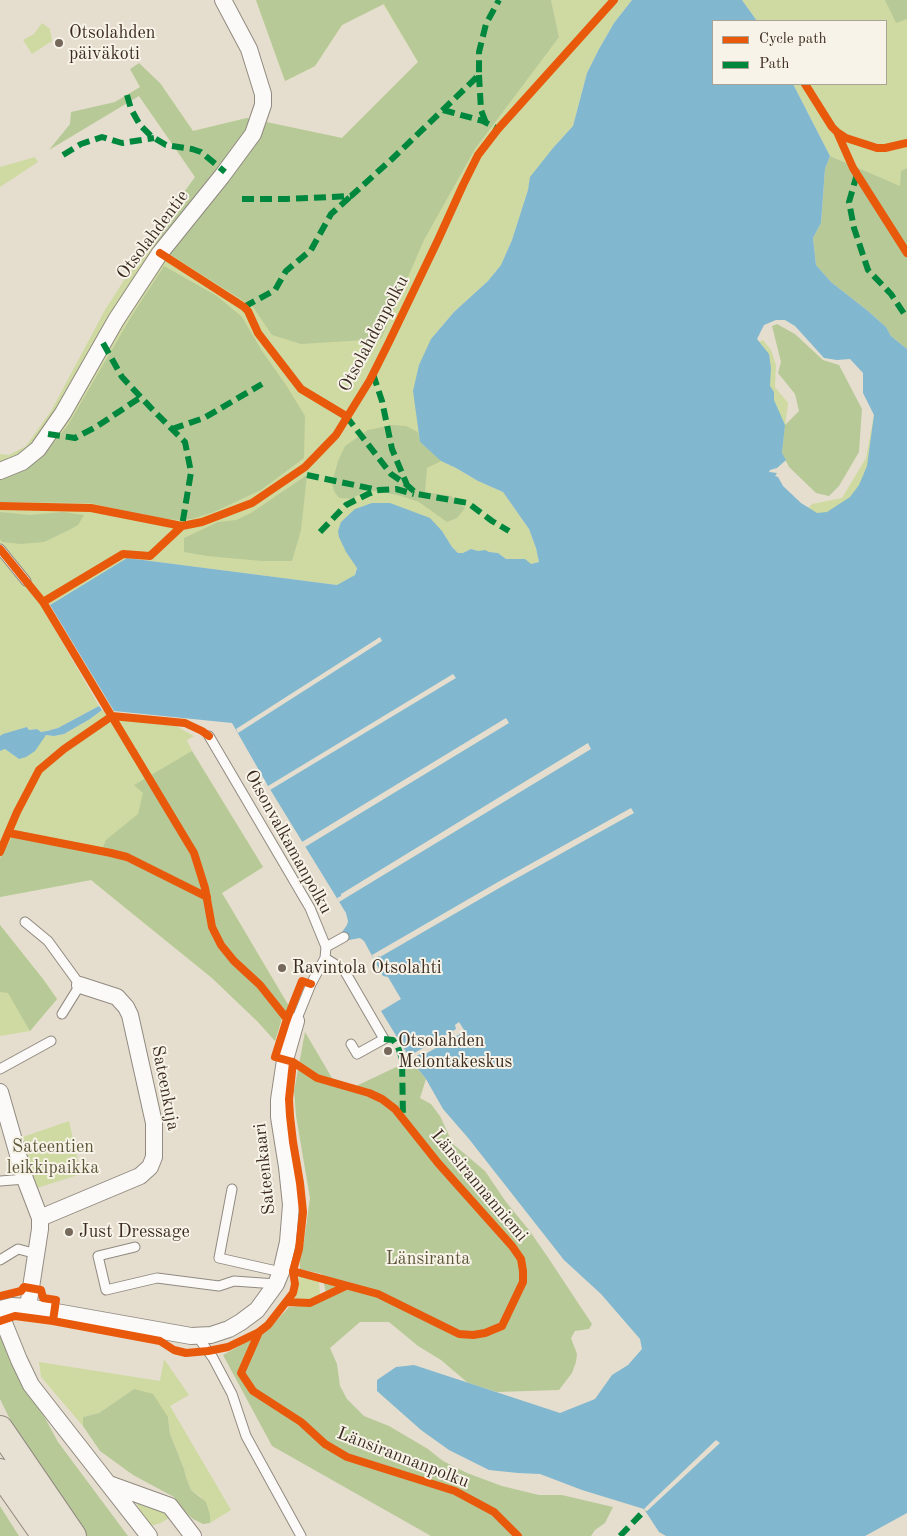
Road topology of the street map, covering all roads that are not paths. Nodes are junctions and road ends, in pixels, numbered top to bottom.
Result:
1 (223, 0) edge
2 (0, 472) edge
3 (0, 549) edge
4 (26, 582) dead end
5 (209, 736) dead end
6 (25, 922) dead end
7 (344, 937) dead end
8 (326, 947) junction
9 (325, 958) junction
10 (80, 985) junction
11 (62, 1014) dead end
12 (296, 1022) joint
13 (51, 1041) dead end
14 (351, 1044) dead end
15 (0, 1069) edge
16 (0, 1092) edge
17 (25, 1179) junction
18 (0, 1181) edge
19 (232, 1189) dead end
20 (40, 1218) junction
21 (135, 1247) dead end
22 (37, 1254) junction
23 (0, 1260) edge
24 (278, 1278) junction
25 (28, 1306) junction
26 (0, 1309) edge
27 (0, 1313) edge
28 (197, 1336) junction
29 (0, 1429) edge
30 (0, 1472) edge
31 (109, 1484) junction
32 (45, 1536) edge
33 (73, 1536) edge
34 (149, 1536) edge
35 (193, 1536) edge
36 (301, 1536) edge

1 - 2 street, Otsolahdentie
3 - 4 lane
5 - 8 lane, Otsonvalkamanpolku
6 - 10 lane
7 - 8 lane
8 - 9 lane, Otsonvalkamanpolku
9 - 12 lane, Otsonvalkamanpolku
9 - 14 lane
10 - 11 lane
10 - 20 street, Sateenkuja
12 - 24 street, Sateenkaari
13 - 15 lane
16 - 17 street
17 - 18 lane
17 - 20 street
19 - 24 lane
20 - 22 street
21 - 24 lane
22 - 23 lane
22 - 25 street
24 - 28 street, Sateenkaari
25 - 26 street, Sateenkaari
25 - 28 street, Sateenkaari
27 - 31 street
28 - 36 lane
29 - 33 main road
30 - 32 main road
31 - 34 street
31 - 35 street

